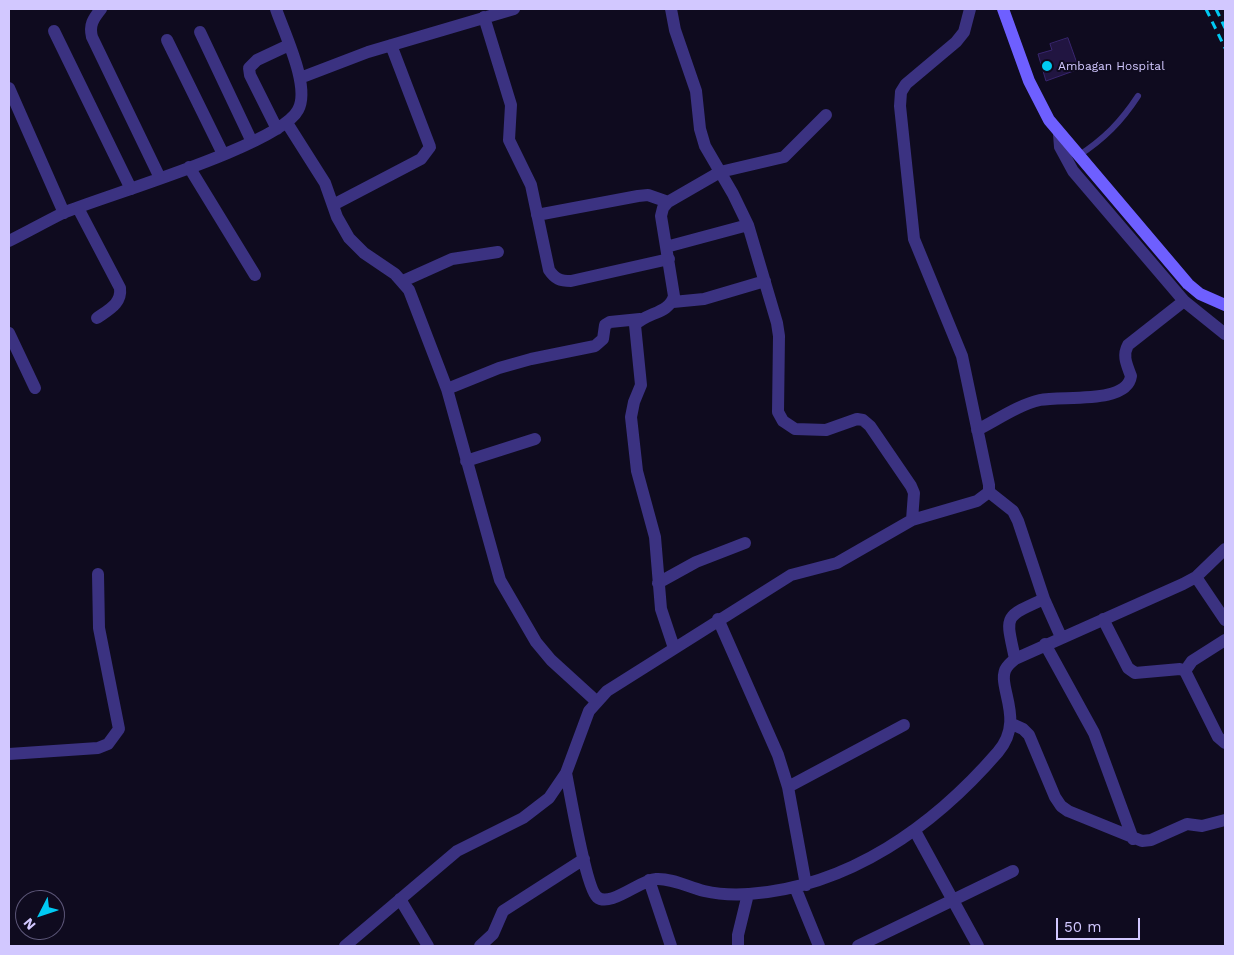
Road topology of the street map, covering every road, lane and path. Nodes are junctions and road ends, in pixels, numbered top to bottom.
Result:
1 (101, 9) edge
2 (276, 9) edge
3 (514, 9) edge
4 (671, 9) edge
5 (970, 9) edge
6 (1003, 9) edge
7 (484, 17) junction
8 (54, 31) dead end
9 (200, 32) dead end
10 (167, 40) dead end
11 (288, 45) junction
12 (391, 45) junction
13 (300, 78) junction
14 (9, 88) edge
15 (1138, 96) dead end
16 (826, 115) dead end
17 (282, 126) junction
18 (1059, 134) junction
19 (252, 142) junction
20 (223, 154) junction
21 (1078, 156) junction
22 (189, 168) junction
23 (720, 172) junction
24 (160, 178) junction
25 (131, 189) junction
26 (668, 202) junction
27 (333, 205) junction
28 (78, 208) junction
29 (64, 213) junction
30 (537, 215) junction
31 (748, 225) junction
32 (9, 241) edge
33 (498, 252) dead end
34 (668, 253) junction
35 (255, 275) dead end
36 (403, 281) junction
37 (765, 281) junction
38 (1184, 301) junction
39 (673, 302) junction
40 (1225, 305) edge
41 (97, 318) dead end
42 (640, 319) junction
43 (9, 333) edge
44 (1225, 334) edge
45 (35, 388) dead end
46 (447, 389) junction
47 (977, 430) junction
48 (535, 439) dead end
49 (466, 461) junction
50 (989, 492) junction
51 (912, 520) junction
52 (745, 543) dead end
53 (1225, 549) edge
54 (98, 574) dead end
55 (1196, 577) junction
56 (658, 583) junction
57 (1044, 599) junction
58 (718, 619) junction
59 (1103, 619) junction
60 (1225, 620) edge
61 (1061, 637) junction
62 (1225, 640) edge
63 (1045, 644) junction
64 (674, 648) junction
65 (1015, 659) junction
66 (1185, 672) junction
67 (596, 701) junction
68 (1012, 724) junction
69 (904, 725) dead end
70 (1225, 743) edge
71 (9, 754) edge
72 (566, 773) junction
73 (788, 787) junction
74 (1225, 820) edge
75 (915, 831) junction
76 (1133, 839) junction
77 (584, 859) junction
78 (1013, 871) dead end
79 (649, 880) junction
80 (801, 886) junction
81 (748, 894) junction
82 (400, 900) junction
83 (953, 900) junction
84 (345, 946) edge
85 (428, 946) edge
86 (480, 946) edge
87 (671, 946) edge
88 (738, 946) edge
89 (819, 946) edge
90 (858, 946) edge
91 (978, 946) edge

1 - 24 street
2 - 11 street
3 - 7 street
4 - 23 street
5 - 47 street
6 - 18 main road
7 - 12 street
7 - 30 street
8 - 25 street
9 - 19 street
10 - 20 street
11 - 13 street
11 - 17 street
12 - 13 street
12 - 27 street
13 - 17 street
14 - 29 street
15 - 21 lane
16 - 23 street
17 - 19 street
17 - 27 street
18 - 21 main road
18 - 38 street
19 - 20 street
20 - 22 street
21 - 40 main road
22 - 24 street
22 - 35 street
23 - 26 street
23 - 31 street
24 - 25 street
25 - 28 street
26 - 30 street
26 - 34 street
27 - 36 street
28 - 29 street
28 - 41 street
29 - 32 street
30 - 34 street
31 - 34 street
31 - 37 street
33 - 36 street
34 - 39 street
36 - 46 street
37 - 39 street
37 - 51 street
38 - 44 street
38 - 47 street
39 - 42 street
42 - 46 street
42 - 56 street
43 - 45 street
46 - 49 street
47 - 50 street
48 - 49 street
49 - 67 street
50 - 51 street
50 - 57 street
51 - 58 street
52 - 56 street
53 - 55 street
54 - 71 street
55 - 59 street
55 - 60 street
56 - 64 street
57 - 61 street
57 - 65 street
58 - 64 street
58 - 73 street
59 - 61 street
59 - 66 street
61 - 63 street
62 - 66 street
63 - 65 street
63 - 76 street
64 - 67 street
65 - 68 street
66 - 70 street
67 - 72 street
68 - 75 street
68 - 76 street
69 - 73 street
72 - 77 street
72 - 82 street
73 - 80 street
74 - 76 street
75 - 80 street
75 - 83 street
77 - 79 street
77 - 86 street
78 - 83 street
79 - 81 street
79 - 87 street
80 - 81 street
80 - 89 street
81 - 88 street
82 - 84 street
82 - 85 street
83 - 90 street
83 - 91 street

